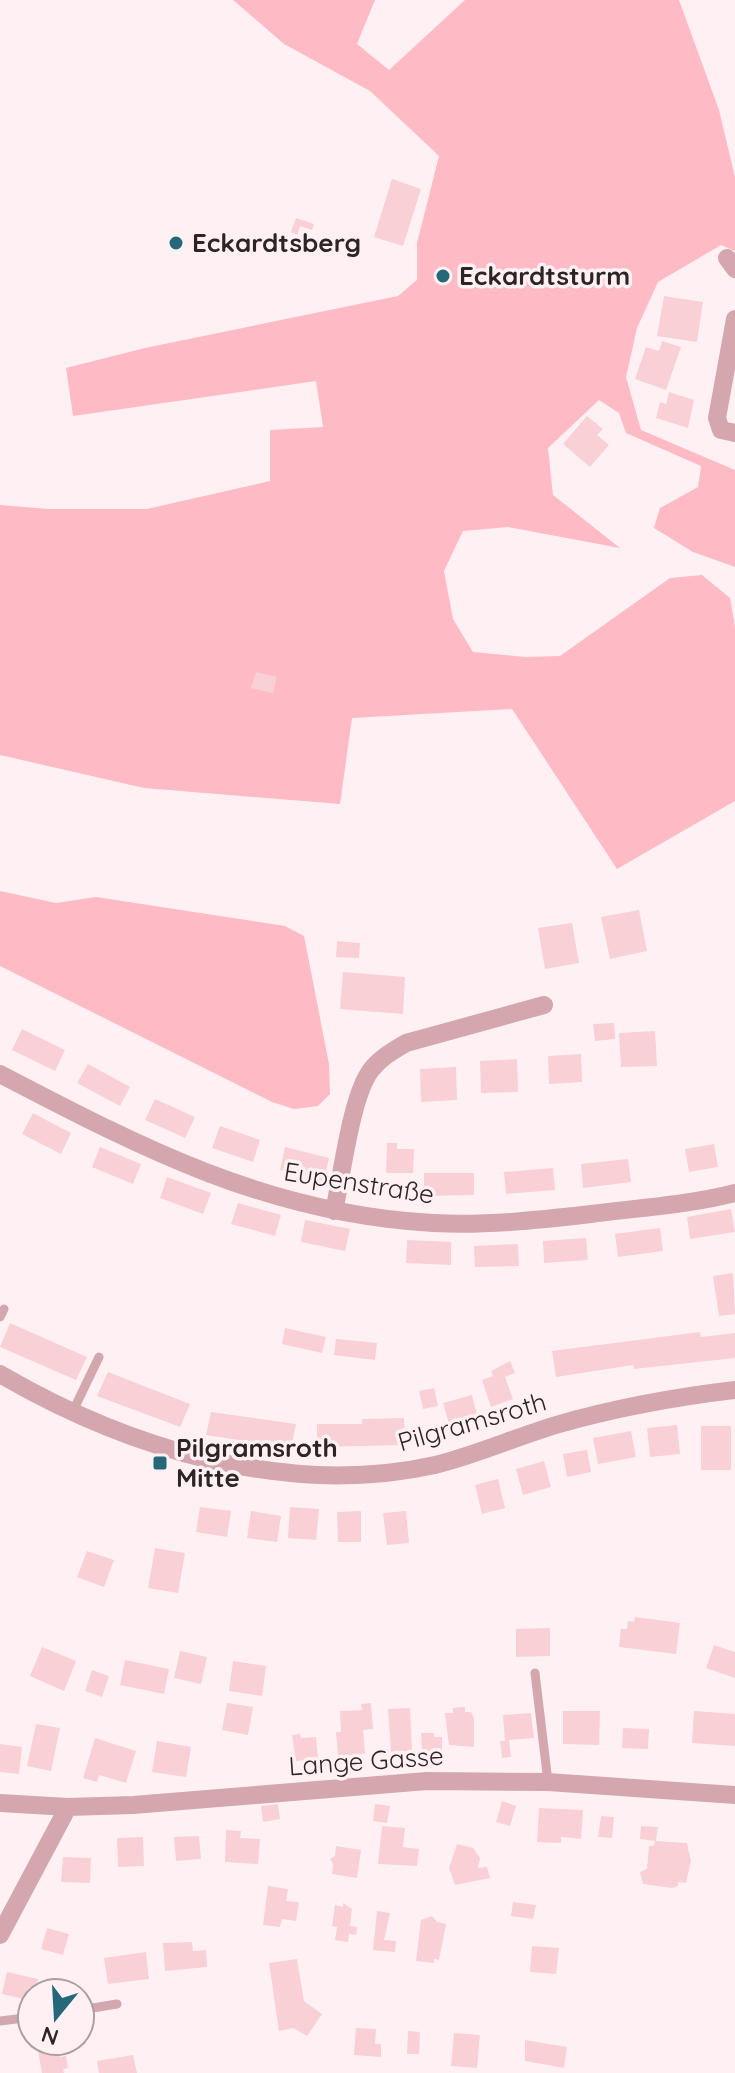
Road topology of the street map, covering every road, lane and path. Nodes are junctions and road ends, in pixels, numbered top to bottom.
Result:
1 (735, 319) edge
2 (735, 433) edge
3 (544, 1005) dead end
4 (0, 1074) edge
5 (735, 1193) edge
6 (334, 1211) junction
7 (99, 1357) dead end
8 (0, 1374) edge
9 (735, 1390) edge
10 (72, 1415) junction
11 (535, 1673) dead end
12 (548, 1782) junction
13 (735, 1795) edge
14 (0, 1803) edge
15 (68, 1807) junction
16 (0, 1935) edge
17 (117, 2004) dead end
18 (96, 2007) edge

1 - 2 street
3 - 6 street
4 - 6 street, Eupenstraße
5 - 6 street, Eupenstraße
7 - 10 lane
8 - 10 street, Pilgramsroth
9 - 10 street, Pilgramsroth
11 - 12 lane
12 - 13 street, Lange Gasse
12 - 15 street, Lange Gasse
14 - 15 street, Lange Gasse
15 - 16 street
17 - 18 lane

